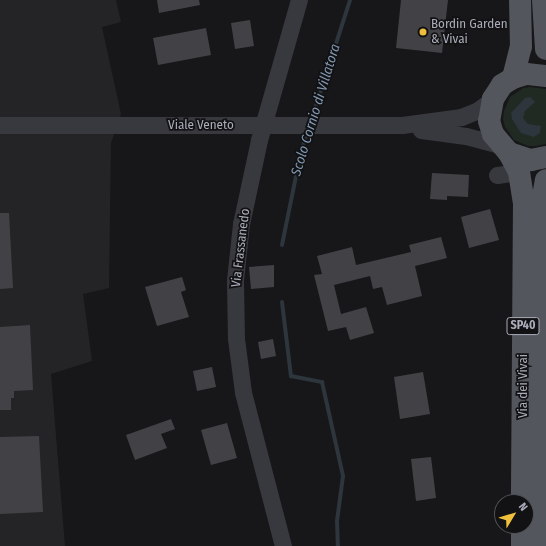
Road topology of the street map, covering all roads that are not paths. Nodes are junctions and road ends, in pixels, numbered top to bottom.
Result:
1 (299, 0) edge
2 (520, 0) edge
3 (543, 0) edge
4 (546, 49) edge
5 (546, 76) edge
6 (513, 78) junction
7 (493, 99) junction
8 (0, 125) edge
9 (263, 125) junction
10 (402, 125) junction
11 (509, 156) junction
12 (546, 157) edge
13 (497, 175) dead end
14 (546, 180) edge
15 (522, 494) edge
16 (522, 534) edge
17 (283, 546) edge
18 (522, 546) edge
19 (541, 546) edge

1 - 9 street, Via Frassanedo
2 - 6 main road
3 - 4 main road
5 - 6 main road
6 - 7 main road, SP40
7 - 10 street, Viale Veneto
7 - 11 main road, SP40
8 - 9 street, Viale Veneto
9 - 10 street, Viale Veneto
9 - 17 street, Via Frassanedo
10 - 11 street, Viale Veneto
11 - 12 main road
11 - 13 street
11 - 15 main road, Via dei Vivai / SP40
14 - 19 main road, Via dei Vivai / SP40
16 - 18 main road

